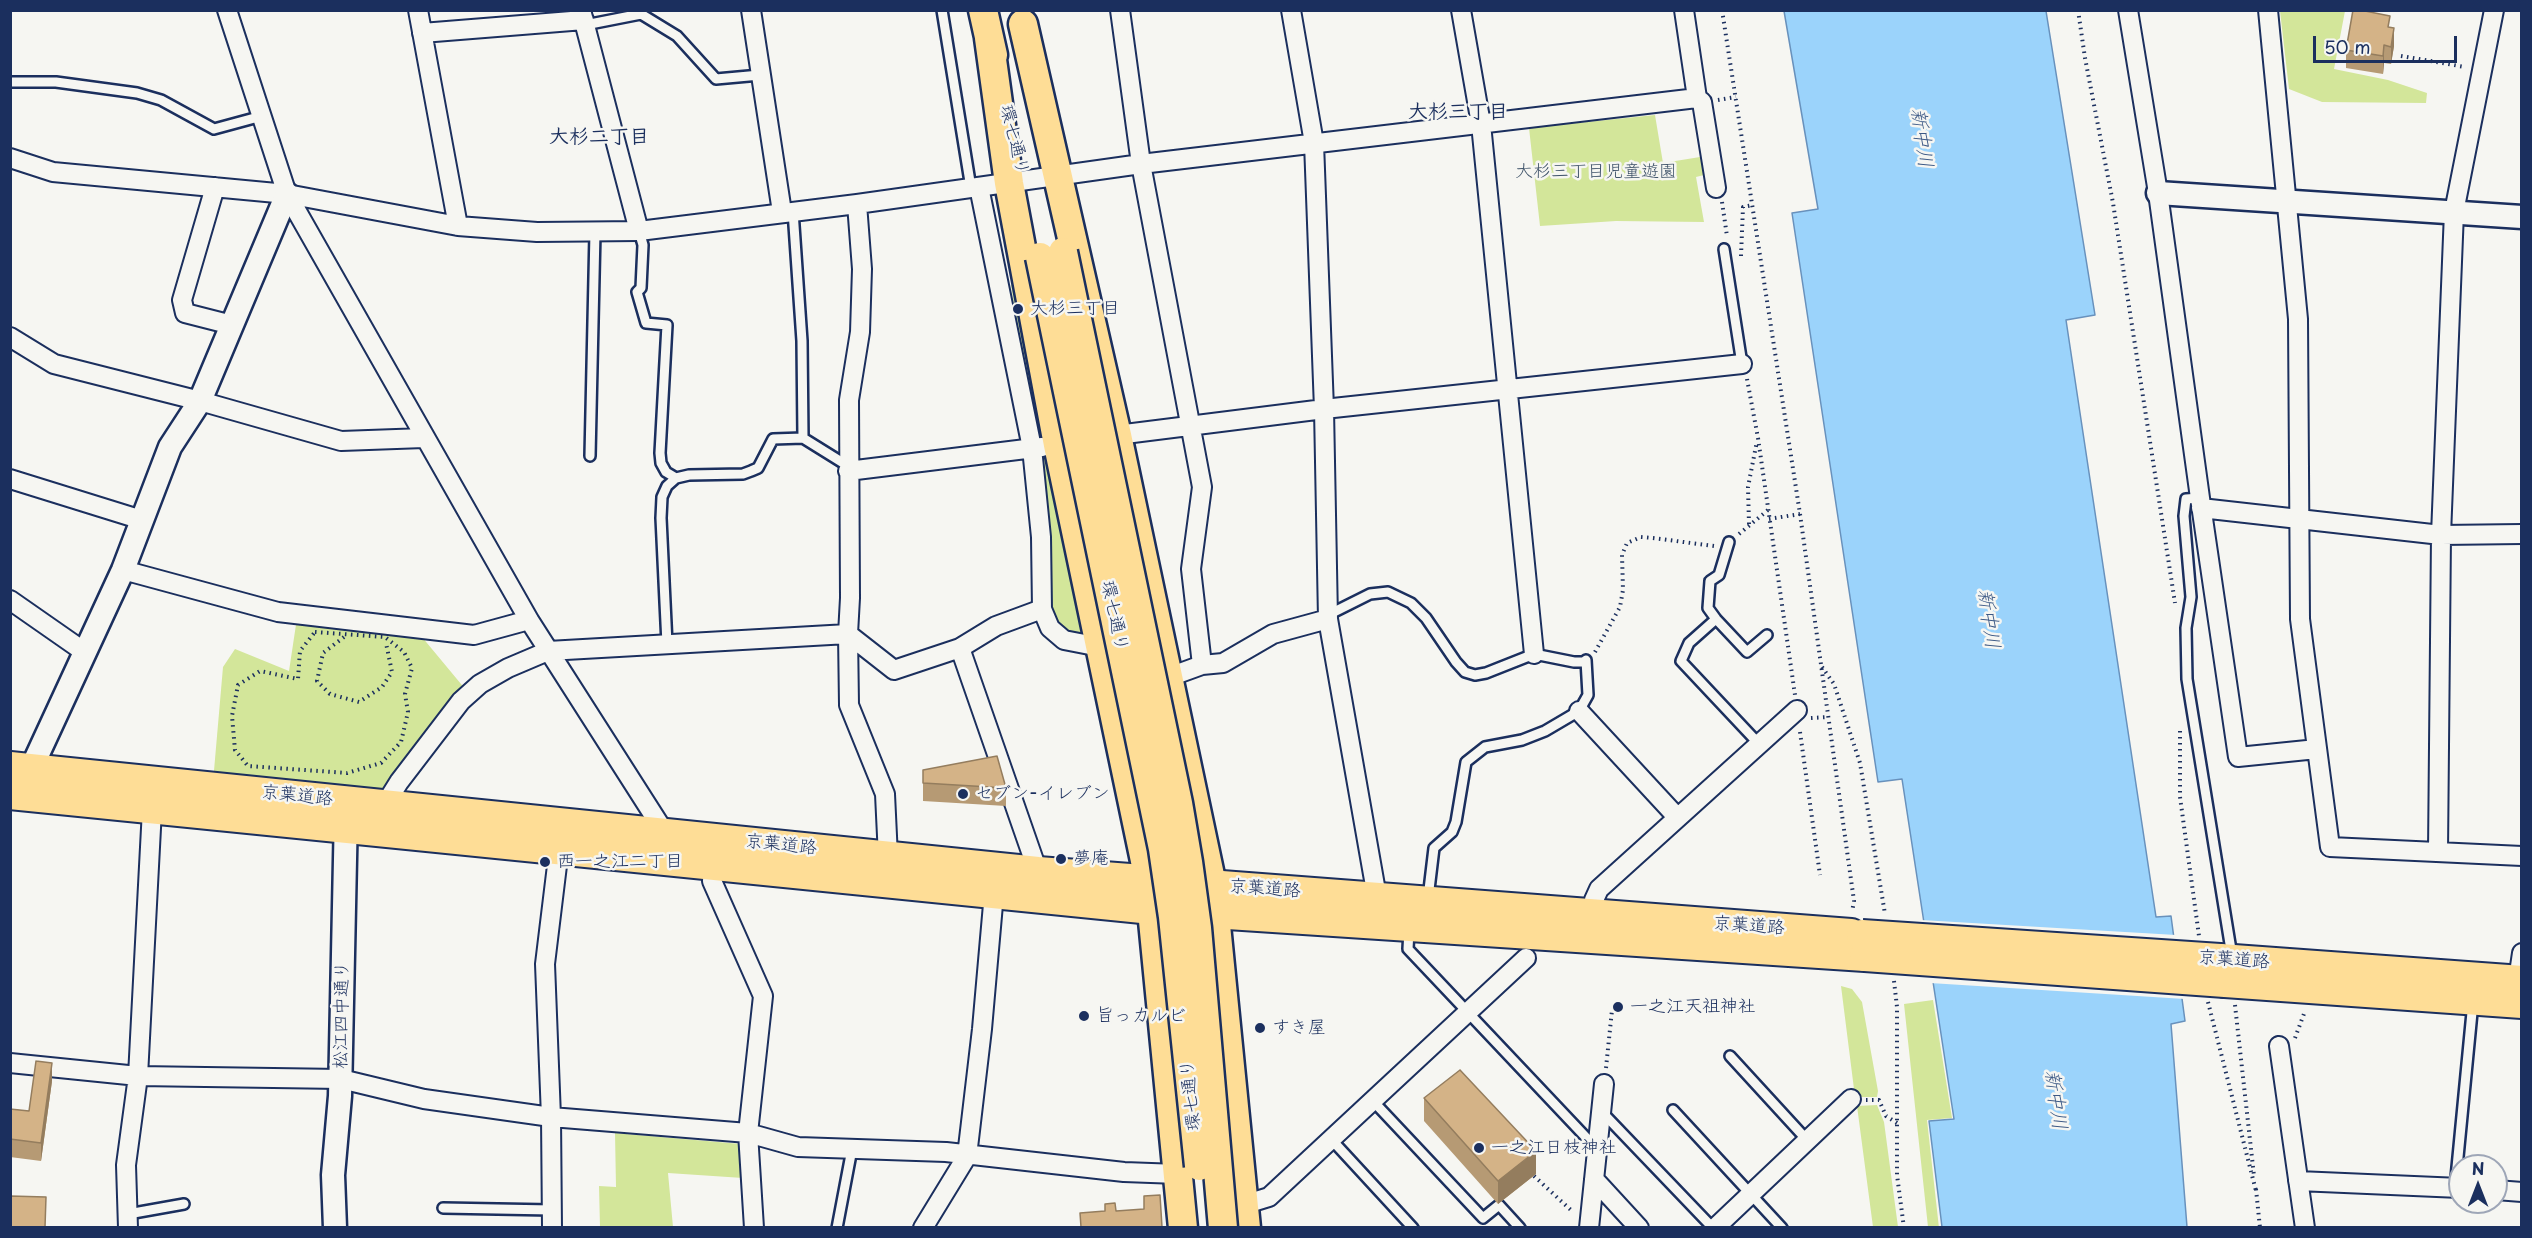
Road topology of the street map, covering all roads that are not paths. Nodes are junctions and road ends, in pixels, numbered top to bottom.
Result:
1 (227, 10) edge
2 (418, 10) edge
3 (751, 10) edge
4 (942, 10) edge
5 (983, 10) edge
6 (1120, 10) edge
7 (1291, 10) edge
8 (1461, 10) edge
9 (1684, 10) edge
10 (2128, 10) edge
11 (2268, 10) edge
12 (2494, 10) edge
13 (1021, 17) edge
14 (583, 19) edge
15 (423, 33) junction
16 (760, 75) junction
17 (10, 82) edge
18 (1697, 98) junction
19 (262, 116) junction
20 (1480, 124) junction
21 (1314, 143) junction
22 (10, 158) edge
23 (1141, 165) junction
24 (1035, 179) junction
25 (215, 187) junction
26 (975, 188) junction
27 (1716, 188) dead end
28 (2158, 193) junction
29 (287, 194) junction
30 (2287, 200) junction
31 (857, 204) junction
32 (787, 211) junction
33 (2454, 212) junction
34 (2522, 217) edge
35 (458, 226) junction
36 (595, 231) junction
37 (639, 231) junction
38 (1724, 249) dead end
39 (1051, 255) junction
40 (232, 325) junction
41 (10, 337) edge
42 (1742, 364) joint
43 (1508, 389) junction
44 (201, 401) junction
45 (1324, 409) junction
46 (1189, 425) junction
47 (1118, 435) junction
48 (424, 438) junction
49 (803, 438) junction
50 (1045, 447) junction
51 (590, 456) dead end
52 (848, 469) junction
53 (676, 478) junction
54 (10, 479) edge
55 (2200, 503) junction
56 (142, 520) junction
57 (2300, 520) junction
58 (2522, 534) edge
59 (2441, 535) junction
60 (1729, 542) road end
61 (123, 570) junction
62 (10, 600) edge
63 (1042, 609) junction
64 (1328, 617) junction
65 (1716, 619) junction
66 (530, 621) junction
67 (848, 634) junction
68 (1767, 634) dead end
69 (667, 644) junction
70 (1100, 647) junction
71 (960, 648) junction
72 (548, 651) junction
73 (86, 653) junction
74 (1534, 654) junction
75 (1202, 665) junction
76 (1169, 677) junction
77 (1797, 710) road end
78 (1579, 711) junction
79 (1759, 744) junction
80 (2317, 749) junction
81 (21, 768) edge
82 (10, 794) edge
83 (152, 809) junction
84 (346, 815) junction
85 (1677, 817) junction
86 (384, 819) junction
87 (665, 833) junction
88 (559, 849) junction
89 (2438, 852) junction
90 (2522, 856) edge
91 (888, 857) junction
92 (714, 865) junction
93 (1038, 872) junction
94 (994, 893) junction
95 (1150, 894) junction
96 (1377, 897) junction
97 (1213, 899) junction
98 (1428, 901) junction
99 (1594, 914) junction
100 (1409, 926) junction
101 (1859, 942) junction
102 (1526, 958) dead end
103 (2220, 973) junction
104 (2521, 979) edge
105 (2474, 1000) junction
106 (1468, 1013) junction
107 (2279, 1046) dead end
108 (1730, 1056) dead end
109 (10, 1063) edge
110 (138, 1076) junction
111 (340, 1079) junction
112 (1604, 1084) road end
113 (1851, 1100) road end
114 (1372, 1101) junction
115 (1673, 1110) dead end
116 (1601, 1111) junction
117 (551, 1117) junction
118 (748, 1133) junction
119 (1331, 1139) junction
120 (1808, 1140) junction
121 (852, 1149) junction
122 (1597, 1149) junction
123 (2461, 1154) edge
124 (967, 1156) junction
125 (1178, 1174) junction
126 (1594, 1179) junction
127 (2298, 1180) junction
128 (2448, 1188) edge
129 (1750, 1194) junction
130 (184, 1204) dead end
131 (443, 1208) dead end
132 (1244, 1216) edge
133 (552, 1219) edge
134 (128, 1221) edge
135 (335, 1227) edge
136 (754, 1227) edge
137 (837, 1227) edge
138 (923, 1227) edge
139 (1183, 1227) edge
140 (1204, 1227) edge
141 (1224, 1227) edge
142 (1413, 1227) edge
143 (1520, 1227) edge
144 (1589, 1227) edge
145 (1639, 1227) edge
146 (1714, 1227) edge
147 (1782, 1227) edge
148 (2305, 1227) edge

1 - 19 street
2 - 15 street
3 - 16 street
4 - 26 lane
5 - 24 main road
6 - 23 street
7 - 21 street
8 - 20 street
9 - 18 street
10 - 28 street
11 - 30 street
12 - 33 street
13 - 24 main road
14 - 15 street
14 - 16 lane
14 - 37 street
15 - 35 street
16 - 32 street
17 - 19 lane
18 - 20 street
18 - 27 street
19 - 29 street
20 - 21 street
20 - 43 street
21 - 23 street
21 - 45 street
22 - 25 street
23 - 24 street
23 - 46 street
24 - 26 street
24 - 39 main road, 環七通り
24 - 47 main road
24 - 50 main road
25 - 29 street
25 - 40 street
26 - 31 street
26 - 50 street
28 - 30 street
28 - 55 street
29 - 35 street
29 - 40 street
29 - 48 street
30 - 33 street
30 - 57 street
31 - 32 street
31 - 52 street
32 - 37 street
32 - 49 lane
33 - 34 street
33 - 59 street
35 - 36 street
36 - 37 street
36 - 51 lane
37 - 53 lane
38 - 42 lane
39 - 140 main road, 環七通り, bridge
39 - 141 main road, 環七通り, bridge
40 - 44 street
41 - 44 street
42 - 43 street
43 - 45 street
43 - 74 street
44 - 48 street
44 - 56 street
45 - 46 street
45 - 64 street
46 - 47 street
46 - 75 street
47 - 76 main road
48 - 66 street
49 - 52 lane
49 - 53 lane
50 - 52 street
50 - 63 street
50 - 70 main road
52 - 67 street
53 - 69 lane
54 - 56 street
55 - 57 street
55 - 80 street
55 - 103 lane
56 - 61 street
57 - 59 street
57 - 80 street
58 - 59 street
59 - 89 street
60 - 65 lane
61 - 66 street
61 - 73 street
62 - 73 street
63 - 70 street
63 - 71 street
64 - 74 lane
64 - 75 street
64 - 96 street
65 - 68 lane
65 - 79 lane
66 - 72 street
67 - 69 street
67 - 71 street
67 - 91 street
69 - 72 street
70 - 95 main road
71 - 93 street
72 - 86 street
72 - 87 street
73 - 81 street
74 - 78 lane
75 - 76 street
76 - 97 main road
77 - 79 street
78 - 85 street
78 - 98 lane
79 - 85 street
80 - 89 street
81 - 84 highway, 京葉道路
82 - 83 highway, 京葉道路
83 - 84 highway, 京葉道路
83 - 110 street
84 - 86 highway, 京葉道路
84 - 111 street, 松江四中通り
85 - 99 street
86 - 87 highway, 京葉道路
86 - 88 highway, 京葉道路
87 - 91 highway, 京葉道路
88 - 92 highway, 京葉道路
88 - 117 street
89 - 90 street
91 - 93 highway, 京葉道路
92 - 94 highway, 京葉道路
92 - 118 street
93 - 95 highway, 京葉道路
94 - 95 highway, 京葉道路
94 - 124 street
95 - 97 highway, 京葉道路
95 - 125 main road
96 - 97 highway, 京葉道路
96 - 98 highway, 京葉道路
97 - 100 highway, 京葉道路
97 - 132 main road
98 - 99 highway, 京葉道路
99 - 101 highway, 京葉道路
100 - 101 highway, 京葉道路
100 - 106 lane
101 - 103 highway, 京葉道路, bridge
102 - 106 street
103 - 104 highway, 京葉道路
103 - 105 highway, 京葉道路
104 - 105 highway, 京葉道路
105 - 123 lane
106 - 114 street
106 - 122 lane
107 - 127 street
108 - 120 lane
109 - 110 street
110 - 111 street
110 - 134 street
111 - 117 street
111 - 135 street, 松江四中通り
112 - 116 street
113 - 120 street
114 - 119 street
114 - 143 lane
115 - 129 lane
116 - 122 street
116 - 146 lane
117 - 118 street
117 - 133 street
118 - 121 street
118 - 136 street
119 - 132 street
119 - 142 lane
120 - 129 street
121 - 124 street
121 - 137 lane
122 - 126 street
124 - 125 street
124 - 138 street
125 - 139 main road
126 - 144 street
126 - 145 street
127 - 128 street
127 - 148 street
129 - 146 street
129 - 147 lane
130 - 134 lane
131 - 133 lane

